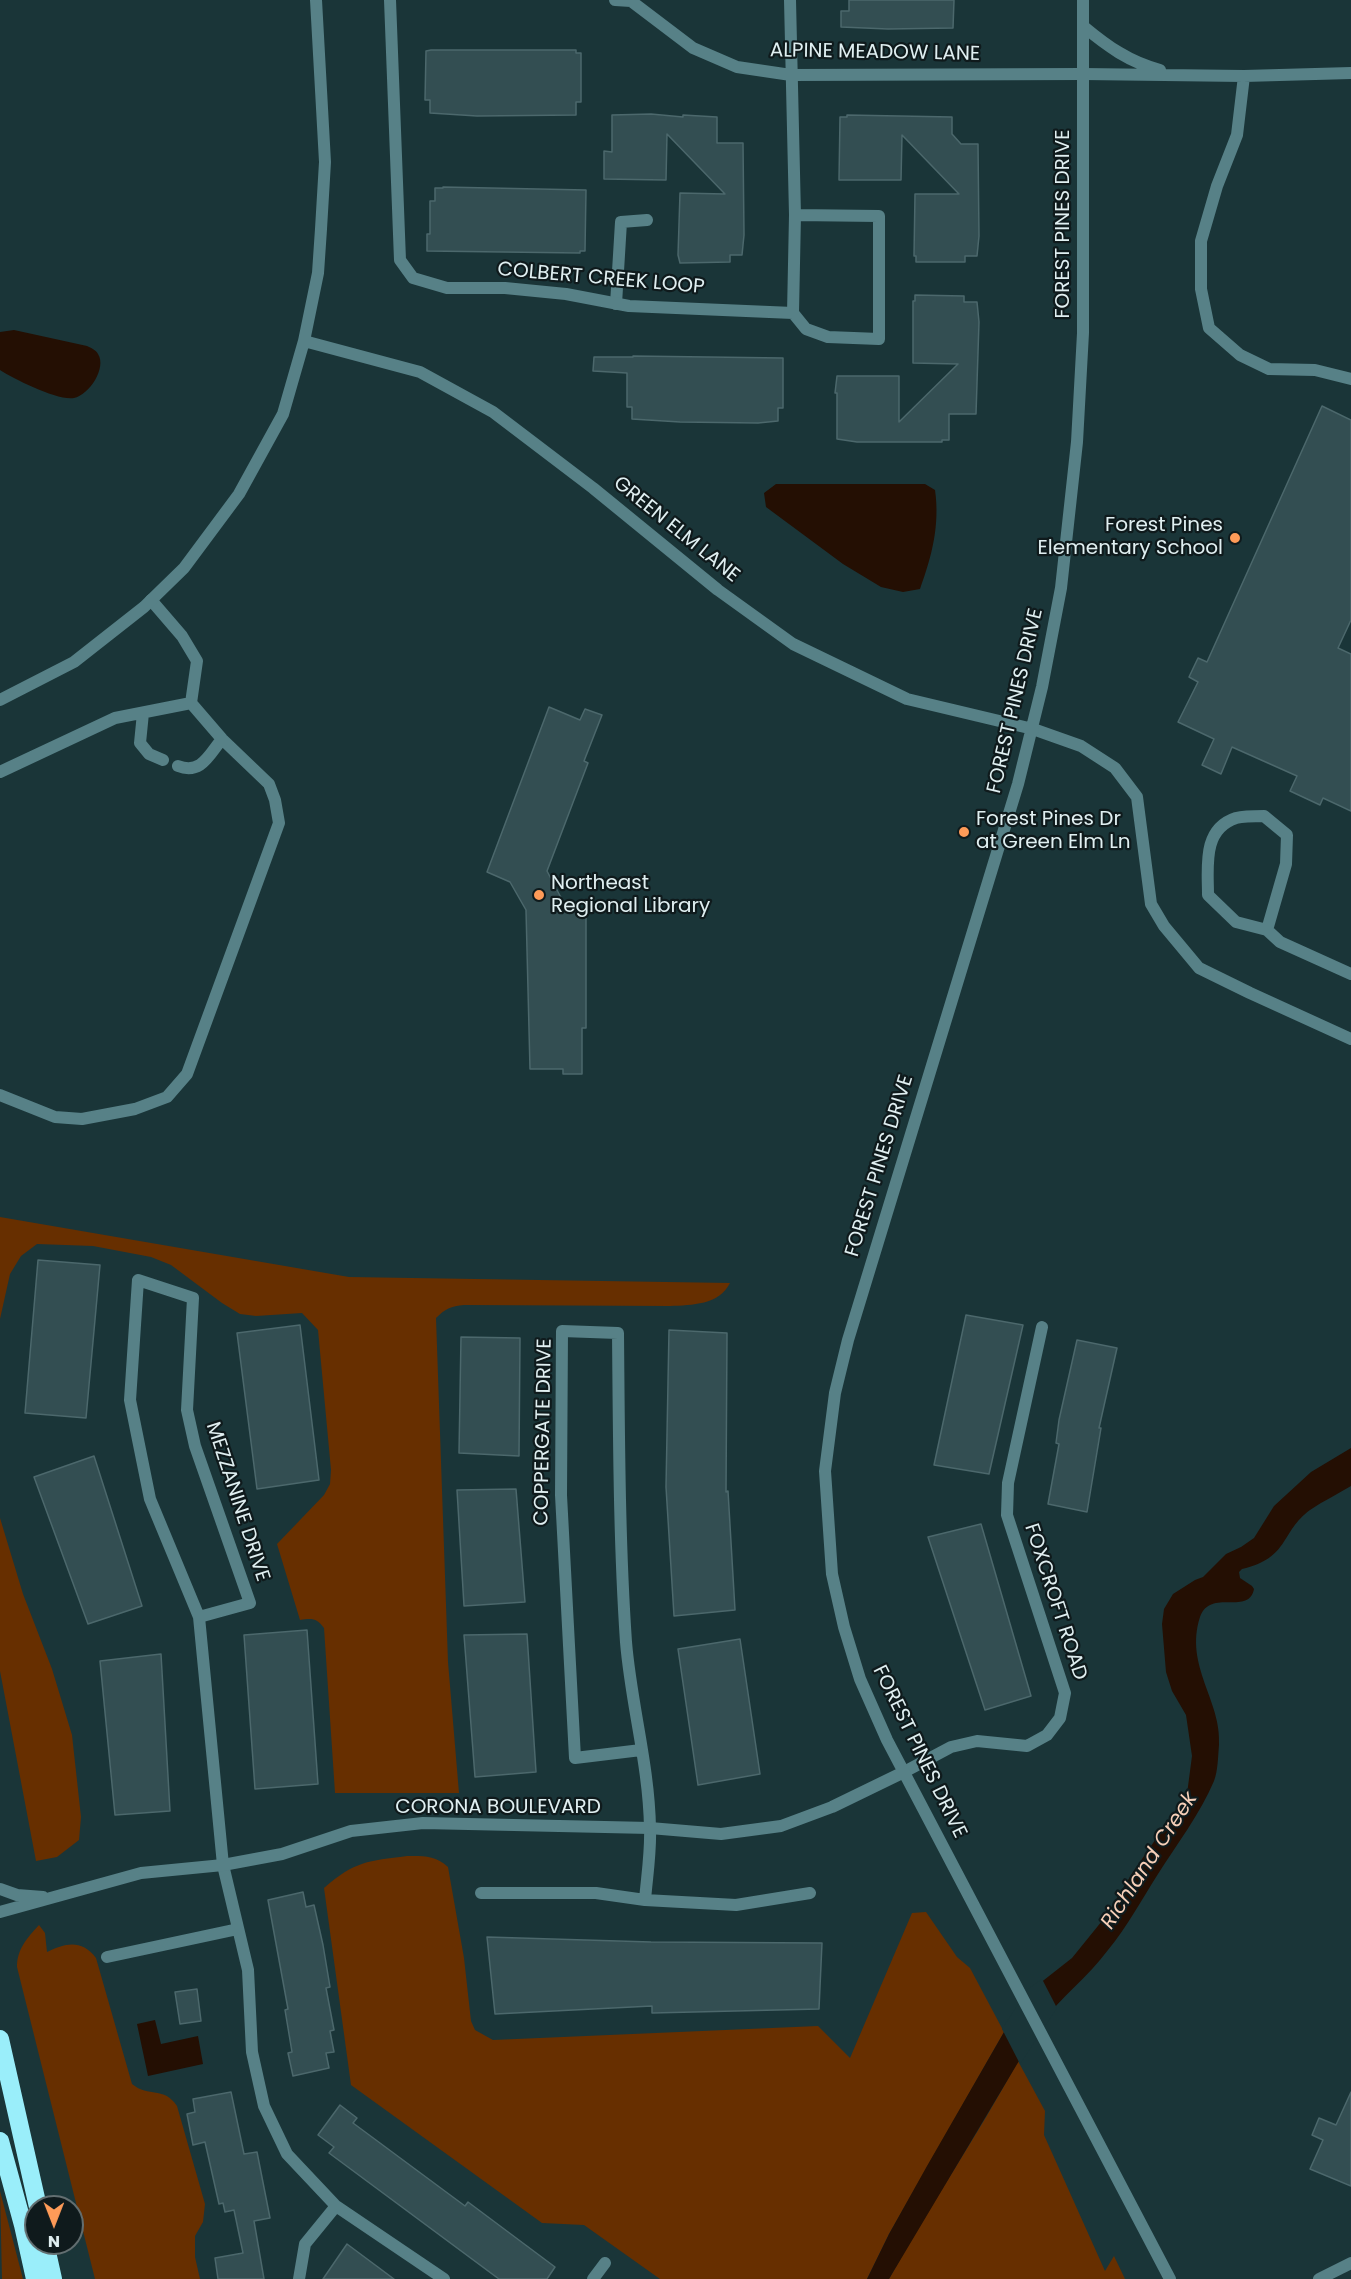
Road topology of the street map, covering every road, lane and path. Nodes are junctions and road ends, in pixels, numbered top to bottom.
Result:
1 (316, 0) edge
2 (390, 0) edge
3 (615, 0) edge
4 (790, 0) edge
5 (1083, 0) edge
6 (1083, 26) junction
7 (1351, 73) edge
8 (1083, 74) junction
9 (790, 75) junction
10 (1175, 75) junction
11 (1244, 76) junction
12 (795, 215) junction
13 (647, 220) dead end
14 (615, 303) junction
15 (792, 313) junction
16 (304, 341) junction
17 (1351, 379) edge
18 (151, 600) junction
19 (0, 700) edge
20 (191, 703) junction
21 (142, 713) junction
22 (1033, 729) junction
23 (222, 739) junction
24 (163, 760) dead end
25 (178, 766) dead end
26 (0, 772) edge
27 (1267, 930) junction
28 (1351, 974) edge
29 (1351, 1039) edge
30 (0, 1095) edge
31 (1042, 1327) dead end
32 (199, 1617) junction
33 (641, 1750) junction
34 (904, 1772) junction
35 (650, 1828) junction
36 (223, 1865) junction
37 (0, 1889) edge
38 (482, 1893) dead end
39 (810, 1893) dead end
40 (53, 1898) junction
41 (645, 1900) junction
42 (0, 1912) edge
43 (238, 1929) junction
44 (107, 1957) dead end
45 (0, 2039) edge
46 (0, 2141) edge
47 (35, 2195) edge
48 (336, 2206) junction
49 (48, 2255) edge
50 (605, 2263) dead end
51 (1351, 2263) edge
52 (35, 2279) edge
53 (53, 2279) edge
54 (300, 2279) edge
55 (444, 2279) edge
56 (593, 2279) edge
57 (1170, 2279) edge
58 (1319, 2279) edge

1 - 16 street
2 - 14 street, COLBERT CREEK LOOP
3 - 9 street, ALPINE MEADOW LANE
4 - 9 street
5 - 6 street, FOREST PINES DRIVE
6 - 8 street, FOREST PINES DRIVE
6 - 10 street
7 - 11 street, ALPINE MEADOW LANE
8 - 9 street, ALPINE MEADOW LANE
8 - 10 street, ALPINE MEADOW LANE
8 - 22 street, FOREST PINES DRIVE
9 - 12 street
10 - 11 street, ALPINE MEADOW LANE
11 - 17 street
12 - 15 street
12 - 15 street
13 - 14 street
14 - 15 street, COLBERT CREEK LOOP
16 - 18 street
16 - 22 street, GREEN ELM LANE
18 - 19 street
18 - 20 street
20 - 21 street
20 - 23 street
21 - 24 street
21 - 26 street
22 - 29 street, GREEN ELM LANE
22 - 34 street, FOREST PINES DRIVE
23 - 25 street
23 - 30 street
27 - 27 street
27 - 28 street
31 - 34 street, FOXCROFT ROAD
32 - 32 street, MEZZANINE DRIVE
32 - 36 street, MEZZANINE DRIVE
33 - 33 street, COPPERGATE DRIVE
33 - 35 street, COPPERGATE DRIVE
34 - 35 street, CORONA BOULEVARD
34 - 57 street, FOREST PINES DRIVE
35 - 36 street, CORONA BOULEVARD
35 - 41 street, COPPERGATE DRIVE
36 - 40 street, CORONA BOULEVARD
36 - 43 street, MEZZANINE DRIVE
37 - 40 street, CORONA BOULEVARD
38 - 41 street
39 - 41 street
40 - 42 street, CORONA BOULEVARD
43 - 44 street
43 - 48 street, MEZZANINE DRIVE
45 - 47 highway
46 - 52 highway
48 - 54 street
48 - 55 street, MEZZANINE DRIVE
49 - 53 highway
50 - 56 street
51 - 58 street

